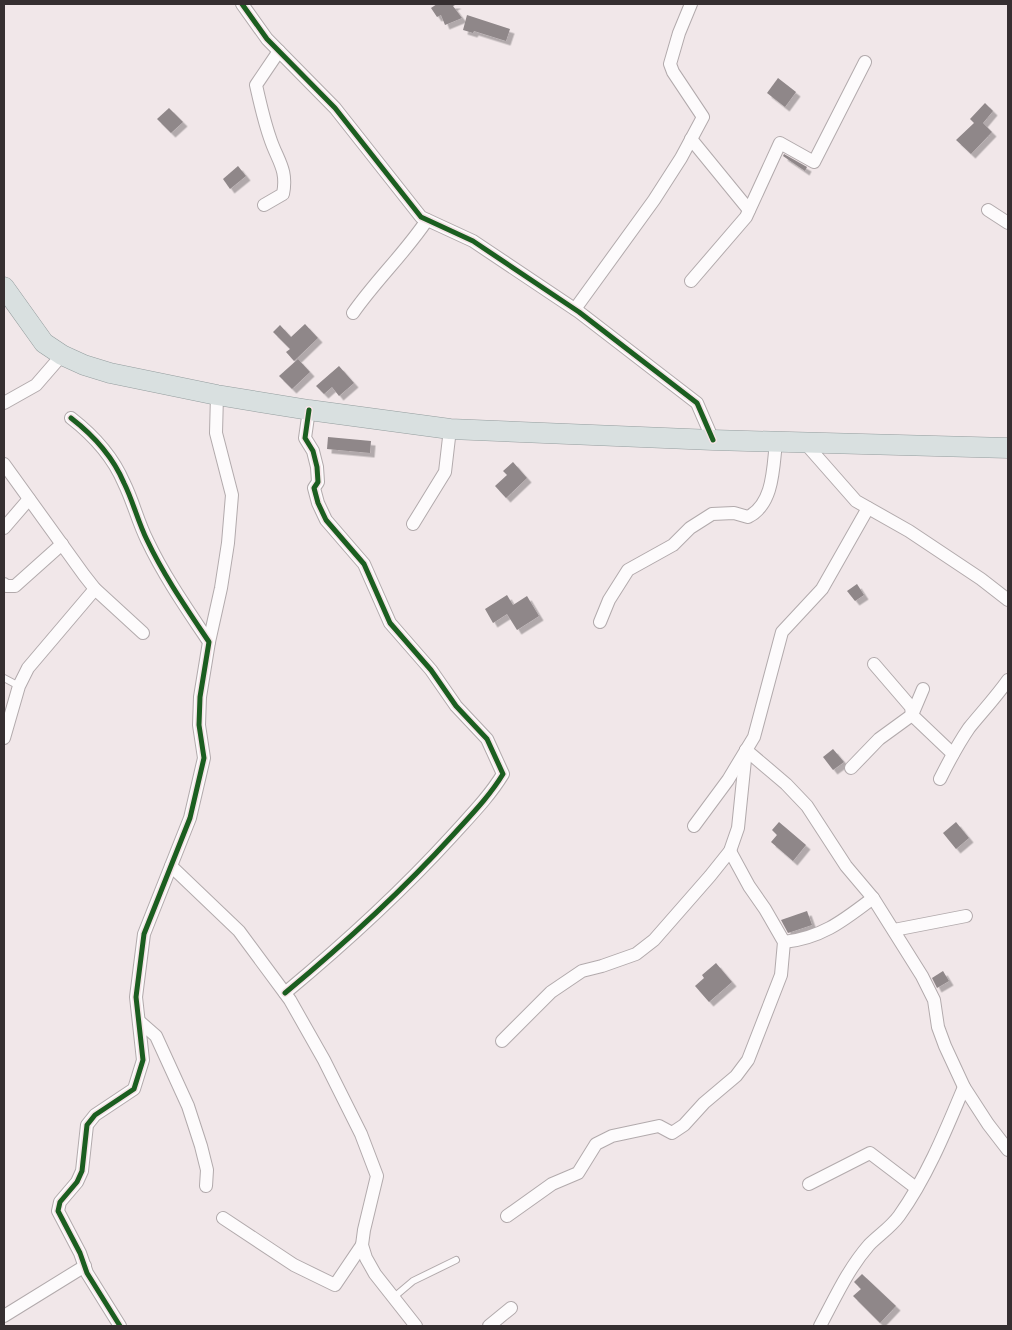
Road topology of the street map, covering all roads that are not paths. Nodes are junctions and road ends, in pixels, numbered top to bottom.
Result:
1 (242, 4) edge
2 (691, 4) edge
3 (279, 51) junction
4 (865, 62) dead end
5 (691, 139) junction
6 (264, 205) dead end
7 (749, 210) junction
8 (988, 210) dead end
9 (427, 220) junction
10 (1008, 223) edge
11 (691, 281) dead end
12 (4, 287) edge
13 (575, 309) junction
14 (353, 313) dead end
15 (62, 355) junction
16 (217, 395) junction
17 (4, 403) edge
18 (309, 410) junction
19 (71, 418) dead end
20 (450, 429) junction
21 (714, 440) junction
22 (776, 442) junction
23 (805, 443) junction
24 (1008, 448) edge
25 (4, 464) edge
26 (30, 500) junction
27 (868, 508) junction
28 (413, 524) dead end
29 (4, 528) edge
30 (62, 544) junction
31 (4, 584) edge
32 (96, 589) junction
33 (1008, 600) edge
34 (600, 622) dead end
35 (143, 633) dead end
36 (209, 642) junction
37 (874, 664) dead end
38 (4, 678) edge
39 (1008, 680) edge
40 (18, 686) junction
41 (923, 689) dead end
42 (912, 714) junction
43 (4, 738) edge
44 (746, 750) junction
45 (953, 754) junction
46 (851, 768) dead end
47 (940, 779) dead end
48 (694, 826) dead end
49 (730, 851) junction
50 (171, 866) junction
51 (873, 898) junction
52 (966, 916) dead end
53 (894, 930) junction
54 (784, 942) junction
55 (285, 993) junction
56 (140, 1022) junction
57 (502, 1040) dead end
58 (964, 1087) junction
59 (1008, 1150) edge
60 (809, 1184) dead end
61 (206, 1186) dead end
62 (916, 1188) junction
63 (507, 1216) dead end
64 (223, 1218) dead end
65 (362, 1245) junction
66 (456, 1260) dead end
67 (85, 1266) junction
68 (394, 1296) junction
69 (512, 1308) dead end
70 (4, 1316) edge
71 (120, 1326) edge
72 (416, 1326) edge
73 (489, 1326) edge
74 (820, 1326) edge

1 - 3 street
2 - 5 street
3 - 6 street
3 - 9 street
4 - 7 street
5 - 7 street
5 - 13 street
7 - 11 street
8 - 10 street
9 - 13 street
9 - 14 street
12 - 15 main road
13 - 21 street
15 - 16 main road
15 - 17 street
16 - 18 main road
16 - 36 street
18 - 20 main road
18 - 55 street
19 - 36 street
20 - 21 main road
20 - 28 street
21 - 22 main road
22 - 23 main road
22 - 34 street
23 - 24 main road
23 - 27 street
25 - 26 street
26 - 29 street
26 - 30 street
27 - 33 street
27 - 44 street
30 - 31 street
30 - 32 street
32 - 35 street
32 - 40 street
36 - 50 street
37 - 42 street
38 - 40 lane
39 - 45 street
40 - 43 street
41 - 42 street
42 - 45 street
42 - 46 street
44 - 48 street
44 - 49 street
44 - 51 street
45 - 47 street
49 - 54 street
49 - 57 street
50 - 55 street
50 - 56 street
51 - 53 street
51 - 54 street
52 - 53 street
53 - 58 street
54 - 63 street
55 - 65 street
56 - 61 street
56 - 67 street
58 - 59 street
58 - 62 street
60 - 62 street
62 - 74 street
64 - 65 street
65 - 68 street
66 - 68 lane
67 - 70 street
67 - 71 street
68 - 72 street
69 - 73 street

